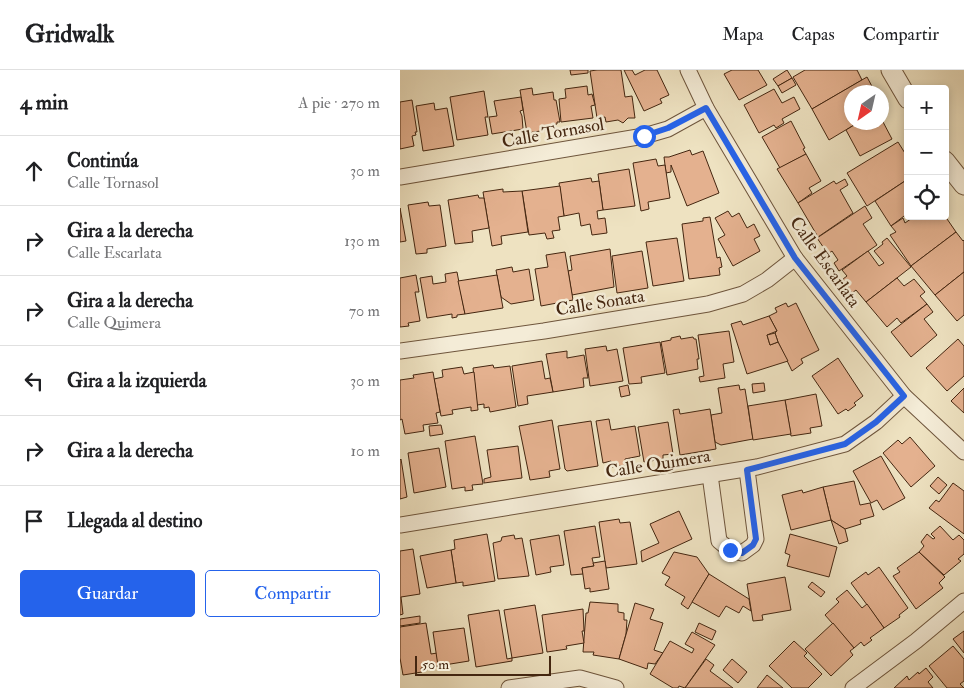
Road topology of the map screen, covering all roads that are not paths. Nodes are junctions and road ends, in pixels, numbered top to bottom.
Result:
1 (688, 70) edge
2 (891, 70) edge
3 (904, 92) edge
4 (706, 108) junction
5 (949, 166) edge
6 (400, 177) edge
7 (964, 185) edge
8 (795, 258) junction
9 (400, 352) edge
10 (904, 396) junction
11 (964, 452) edge
12 (747, 470) junction
13 (710, 475) junction
14 (400, 525) edge
15 (964, 601) edge
16 (509, 688) edge
17 (616, 688) edge
18 (853, 688) edge

1 - 4 street, Calle Escarlata
2 - 3 street
4 - 6 street, Calle Tornasol
4 - 8 street, Calle Escarlata
5 - 7 street
8 - 9 street, Calle Sonata
8 - 10 street, Calle Escarlata
10 - 11 street, Calle Escarlata
10 - 12 street, Calle Quimera
12 - 13 street, Calle Quimera
12 - 13 street
13 - 14 street, Calle Quimera
15 - 18 street
16 - 17 street

